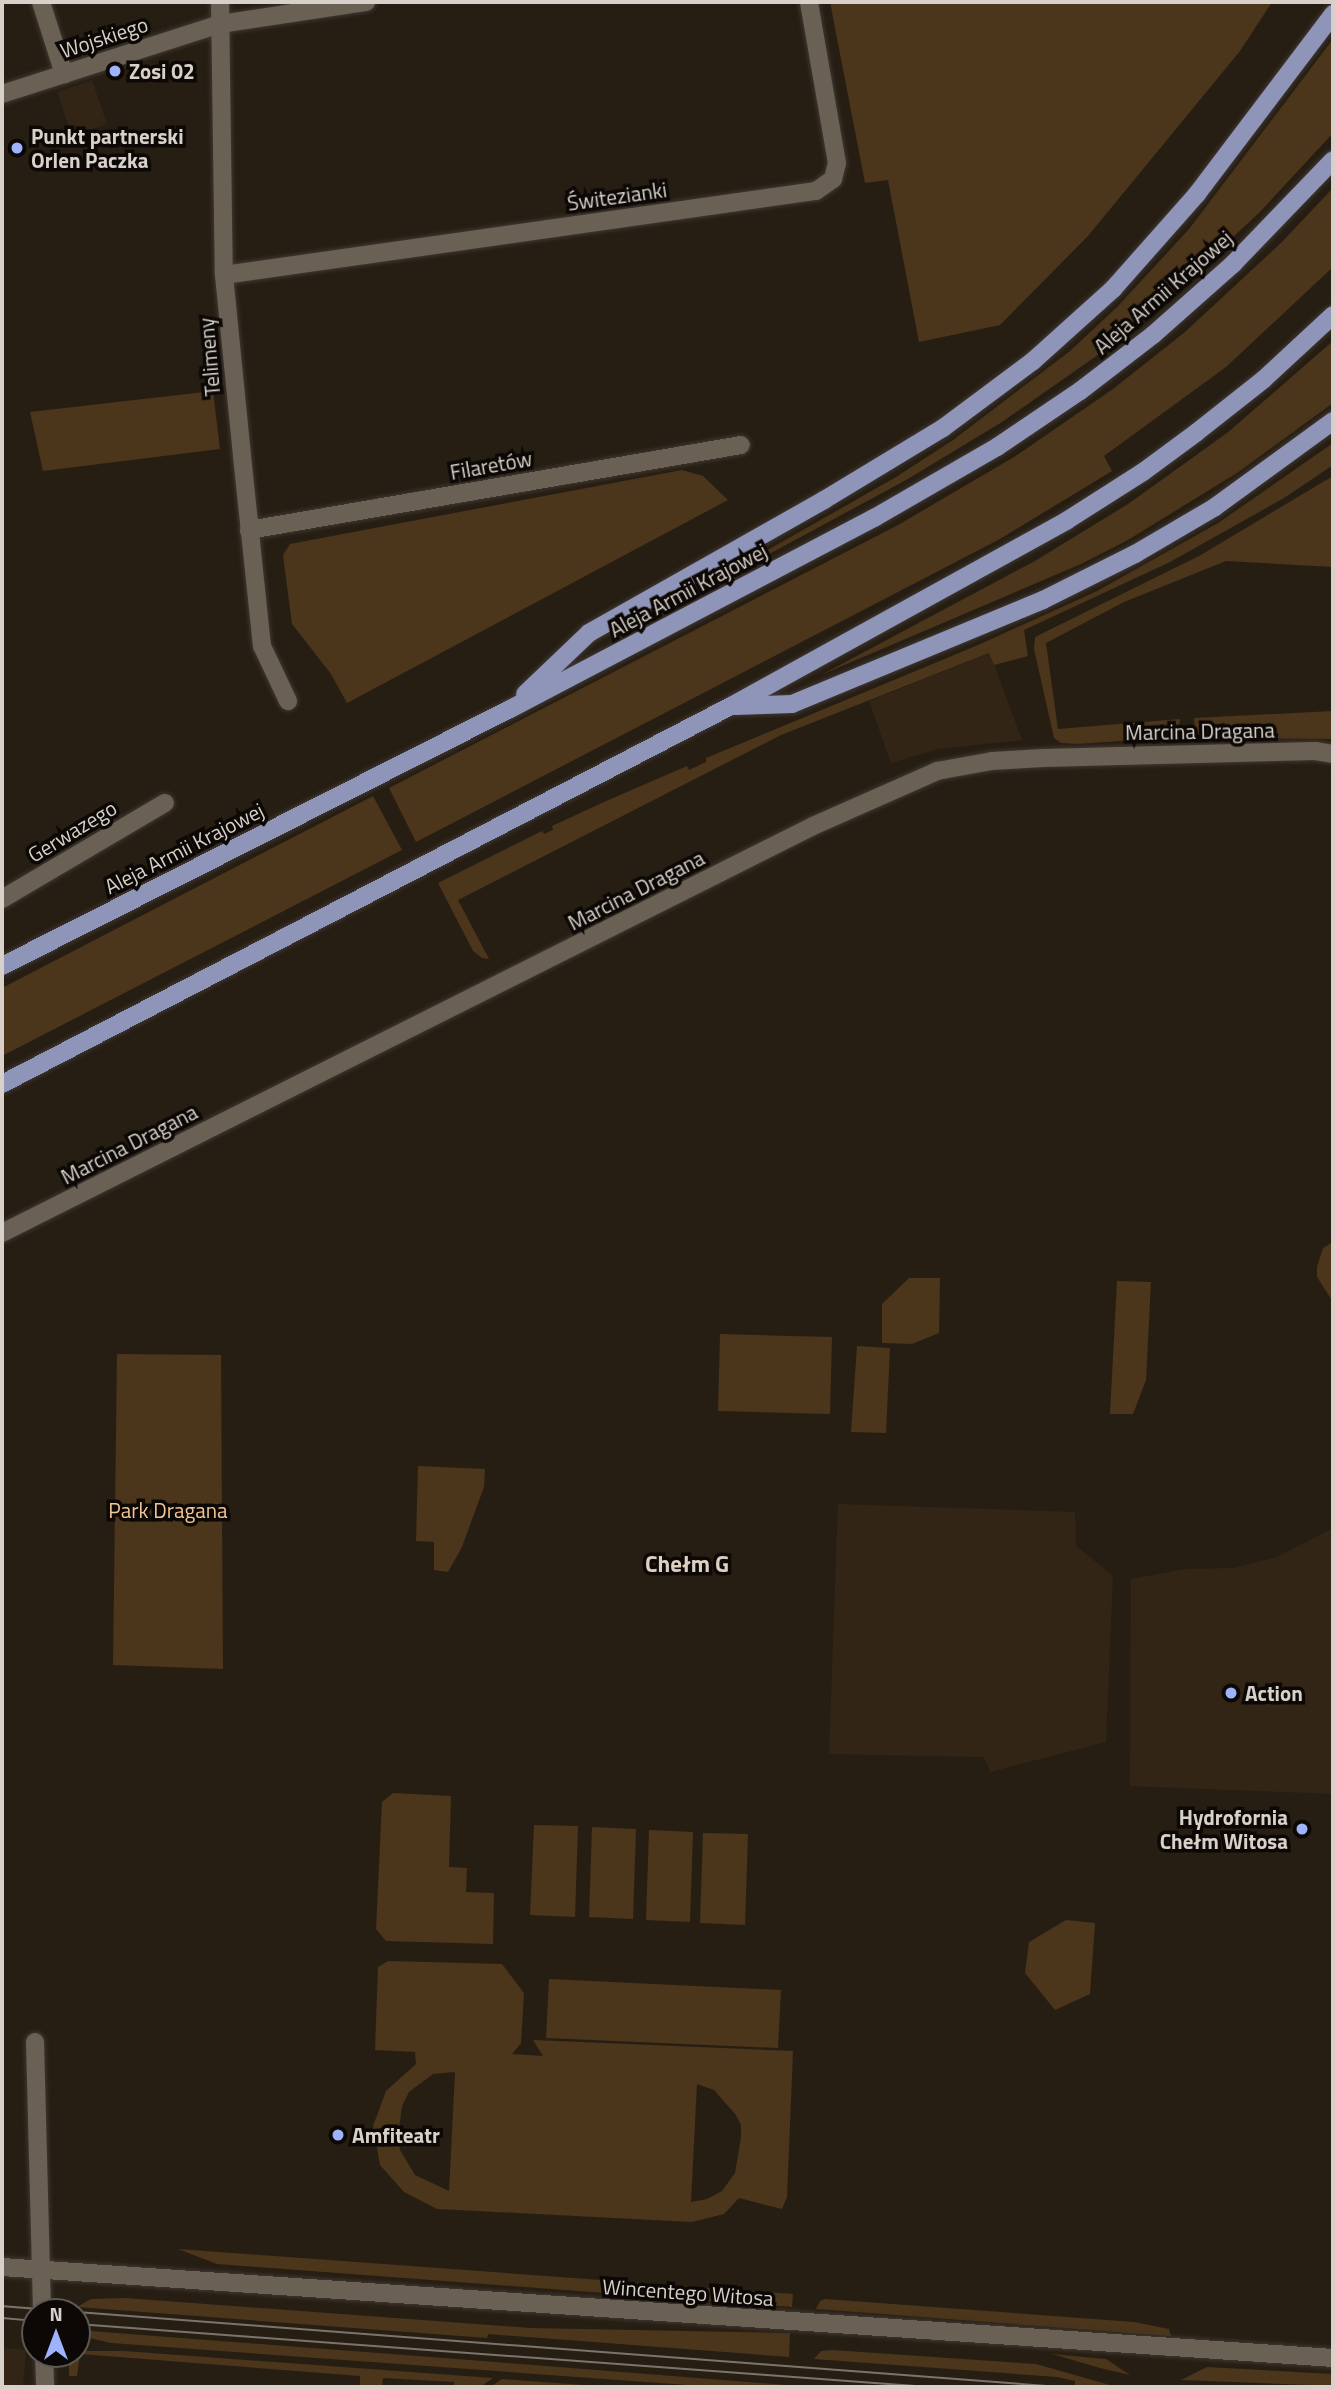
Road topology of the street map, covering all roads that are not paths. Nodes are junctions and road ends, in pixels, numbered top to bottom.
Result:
1 (41, 2) edge
2 (220, 2) edge
3 (366, 2) edge
4 (809, 2) edge
5 (1333, 14) edge
6 (220, 24) junction
7 (64, 74) junction
8 (2, 94) edge
9 (1333, 160) edge
10 (225, 275) junction
11 (1333, 315) edge
12 (1333, 421) edge
13 (741, 445) dead end
14 (249, 530) junction
15 (288, 701) dead end
16 (731, 706) junction
17 (510, 709) junction
18 (1333, 754) edge
19 (165, 803) dead end
20 (2, 899) edge
21 (2, 966) edge
22 (2, 1084) edge
23 (2, 1233) edge
24 (35, 2042) dead end
25 (2, 2267) edge
26 (40, 2270) junction
27 (41, 2298) edge
28 (1333, 2358) edge
29 (44, 2368) edge
30 (45, 2387) edge

1 - 7 street
2 - 6 street, Telimeny
3 - 6 street, Wojskiego
4 - 10 street, Świtezianki
5 - 17 main road
6 - 7 street, Wojskiego
6 - 10 street, Telimeny
7 - 8 street, Wojskiego
9 - 17 main road, Aleja Armii Krajowej
10 - 14 street, Telimeny
11 - 16 main road
12 - 16 main road
13 - 14 street, Filaretów
14 - 15 street, Telimeny
16 - 22 main road
17 - 21 main road, Aleja Armii Krajowej
18 - 23 street, Marcina Dragana
19 - 20 street, Gerwazego
24 - 26 street
25 - 26 street, Wincentego Witosa
26 - 27 street
26 - 28 street, Wincentego Witosa
29 - 30 street

